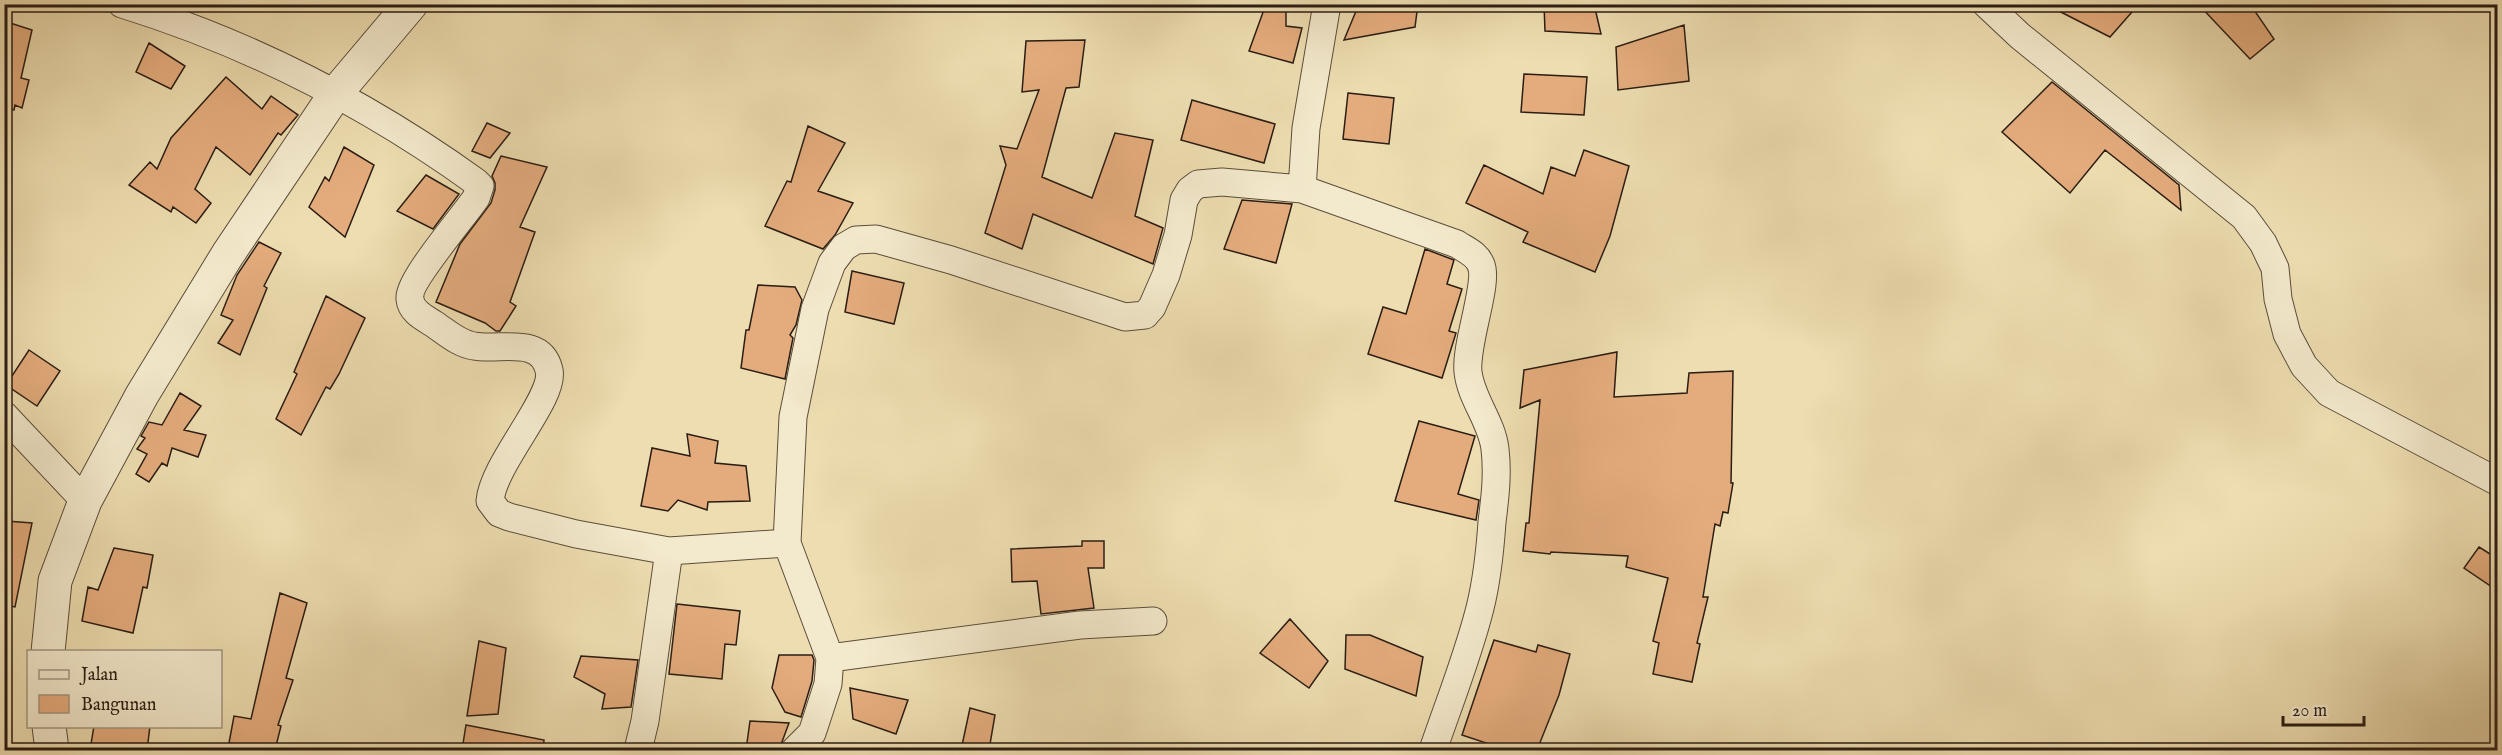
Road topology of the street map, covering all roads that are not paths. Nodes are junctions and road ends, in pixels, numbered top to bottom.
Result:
1 (122, 4) edge
2 (411, 4) edge
3 (1327, 4) edge
4 (1986, 4) edge
5 (336, 93) junction
6 (1302, 189) junction
7 (4, 416) edge
8 (2498, 482) edge
9 (85, 501) junction
10 (787, 543) junction
11 (669, 551) junction
12 (1153, 621) dead end
13 (48, 650) edge
14 (830, 658) junction
15 (49, 728) edge
16 (52, 750) edge
17 (638, 750) edge
18 (795, 750) edge
19 (1433, 750) edge

1 - 5 street
2 - 5 street
3 - 6 street
4 - 8 street
5 - 9 street
5 - 11 street
6 - 10 street
6 - 19 street
7 - 9 street
9 - 13 street
10 - 11 street
10 - 14 street
11 - 17 street
12 - 14 street
14 - 18 street
15 - 16 street

